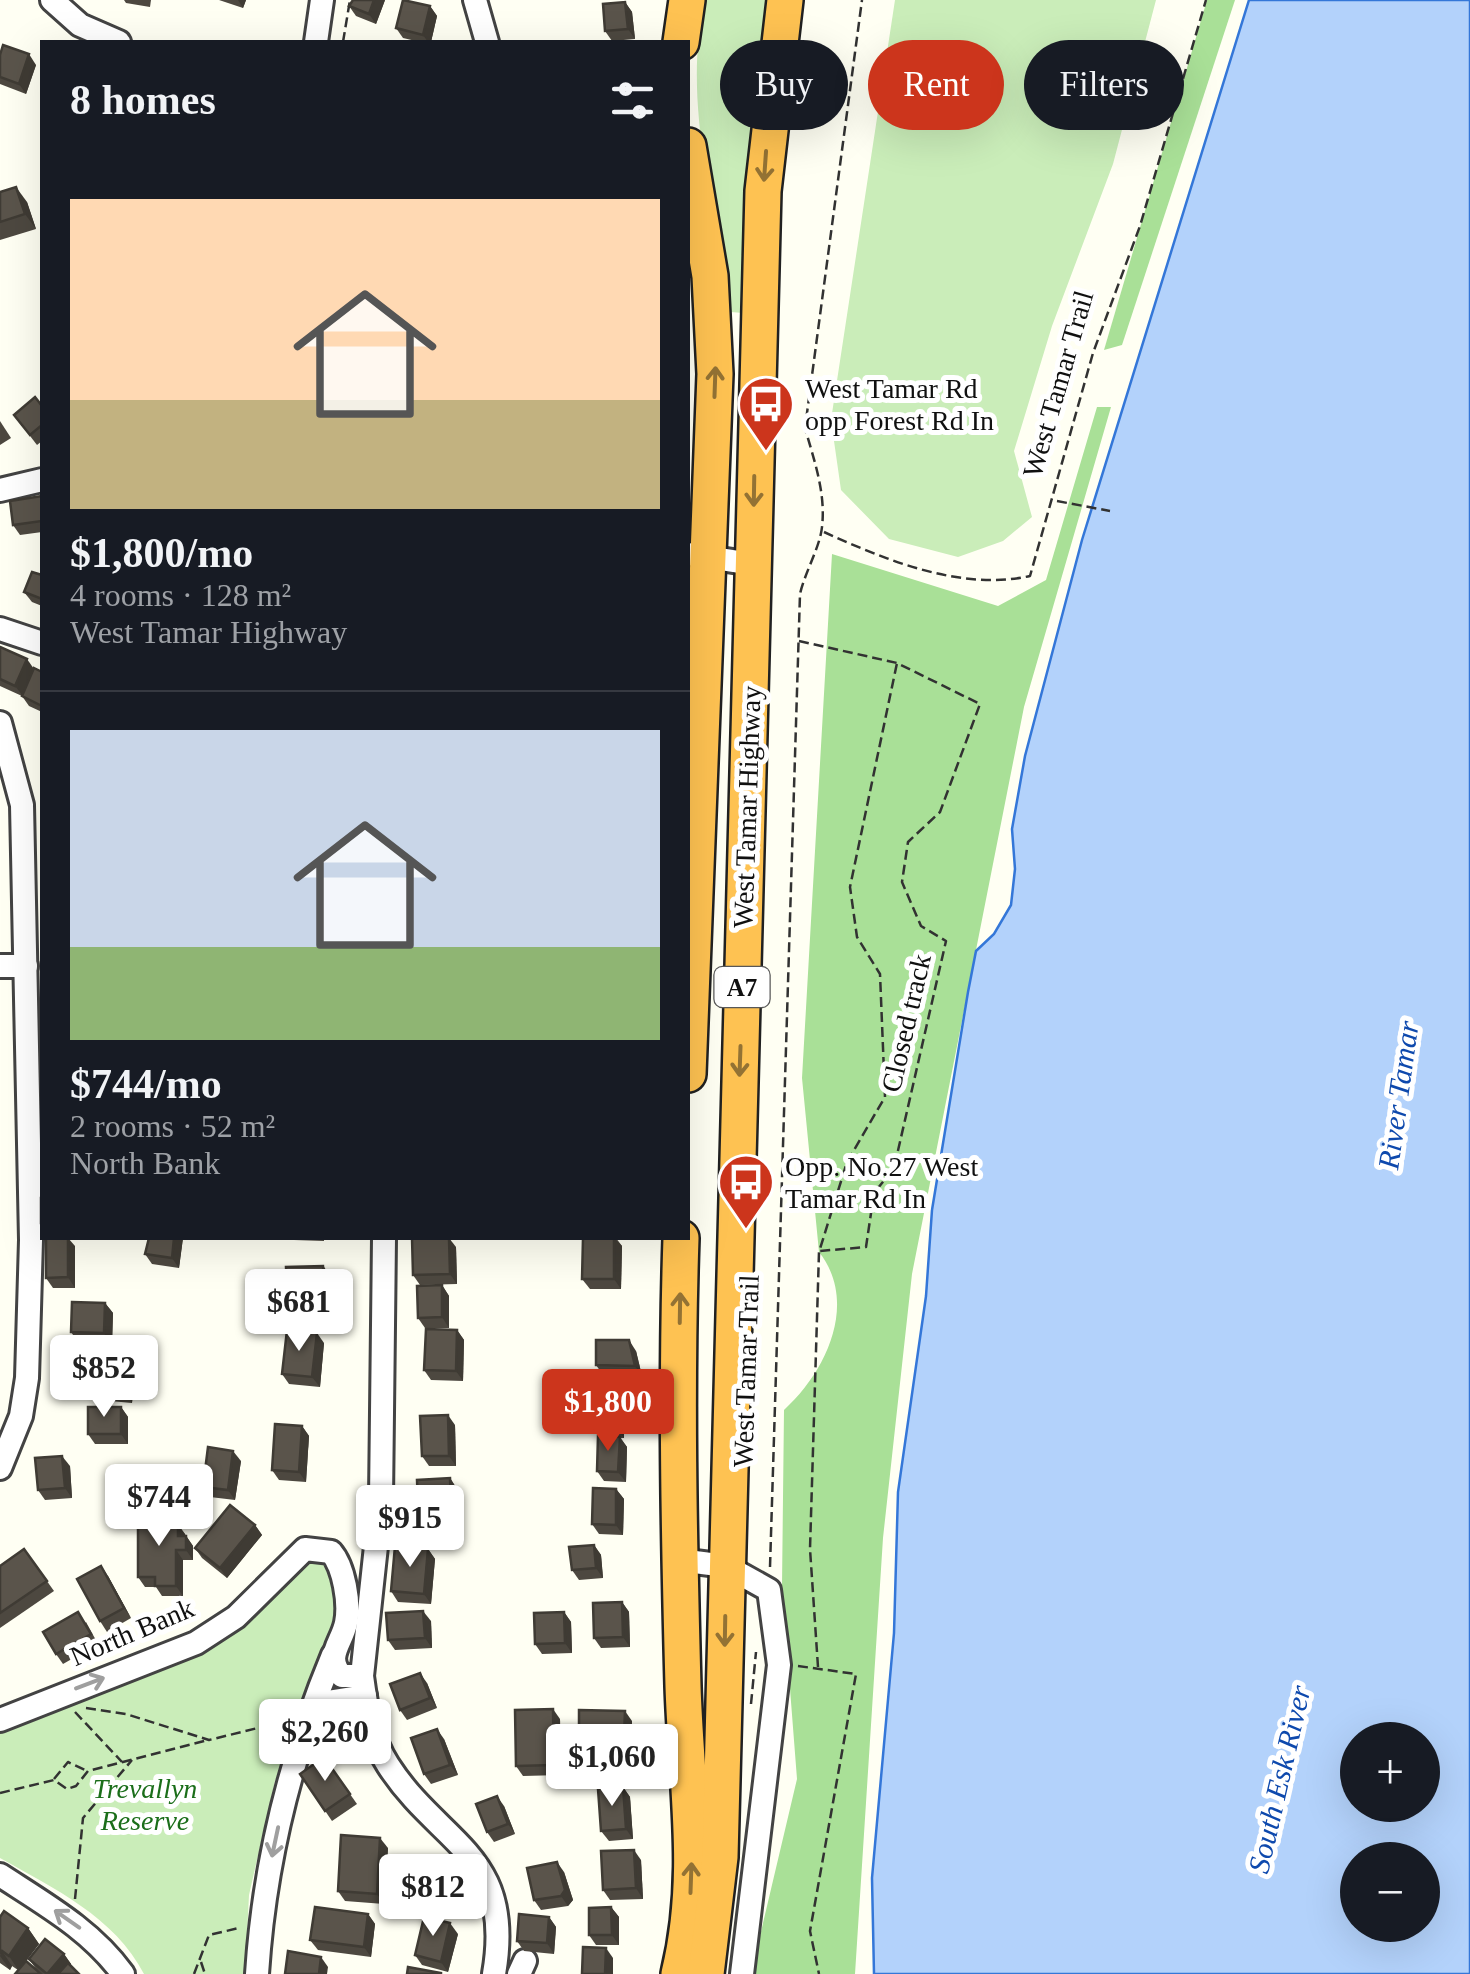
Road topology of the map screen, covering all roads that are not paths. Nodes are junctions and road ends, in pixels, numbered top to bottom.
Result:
1 (52, 0) edge
2 (322, 0) edge
3 (476, 0) edge
4 (686, 0) edge
5 (785, 0) edge
6 (114, 40) edge
7 (316, 40) edge
8 (486, 40) edge
9 (680, 40) edge
10 (690, 159) edge
11 (40, 480) edge
12 (0, 490) edge
13 (695, 564) edge
14 (752, 564) junction
15 (0, 629) edge
16 (40, 643) edge
17 (0, 723) edge
18 (0, 966) edge
19 (26, 966) junction
20 (690, 1025) edge
21 (27, 1027) junction
22 (40, 1044) edge
23 (384, 1240) edge
24 (681, 1240) edge
25 (0, 1468) edge
26 (679, 1560) junction
27 (726, 1566) junction
28 (333, 1655) junction
29 (363, 1686) junction
30 (310, 1714) junction
31 (0, 1720) edge
32 (0, 1875) edge
33 (123, 1974) edge
34 (257, 1974) edge
35 (494, 1974) edge
36 (679, 1974) edge
37 (706, 1974) edge
38 (742, 1974) edge

1 - 6 street
2 - 7 street
3 - 8 street
4 - 9 highway
5 -> 14 highway, West Tamar Highway / A7
13 -> 10 highway, West Tamar Highway / A7
11 - 12 street
13 - 14 street
13 - 20 highway, West Tamar Highway / A7
14 -> 27 highway, West Tamar Highway / A7
15 - 16 street
17 - 19 street
18 - 19 street
19 - 21 street
21 - 22 street
21 - 25 street
23 - 29 street
26 -> 24 highway
26 - 27 street
36 -> 26 highway
27 -> 37 highway, West Tamar Highway / A7
27 - 38 street
28 - 29 street
28 - 30 street, North Bank
31 -> 28 street, North Bank
29 - 30 street
29 - 35 street
30 -> 34 street, North Bank
33 -> 32 street

